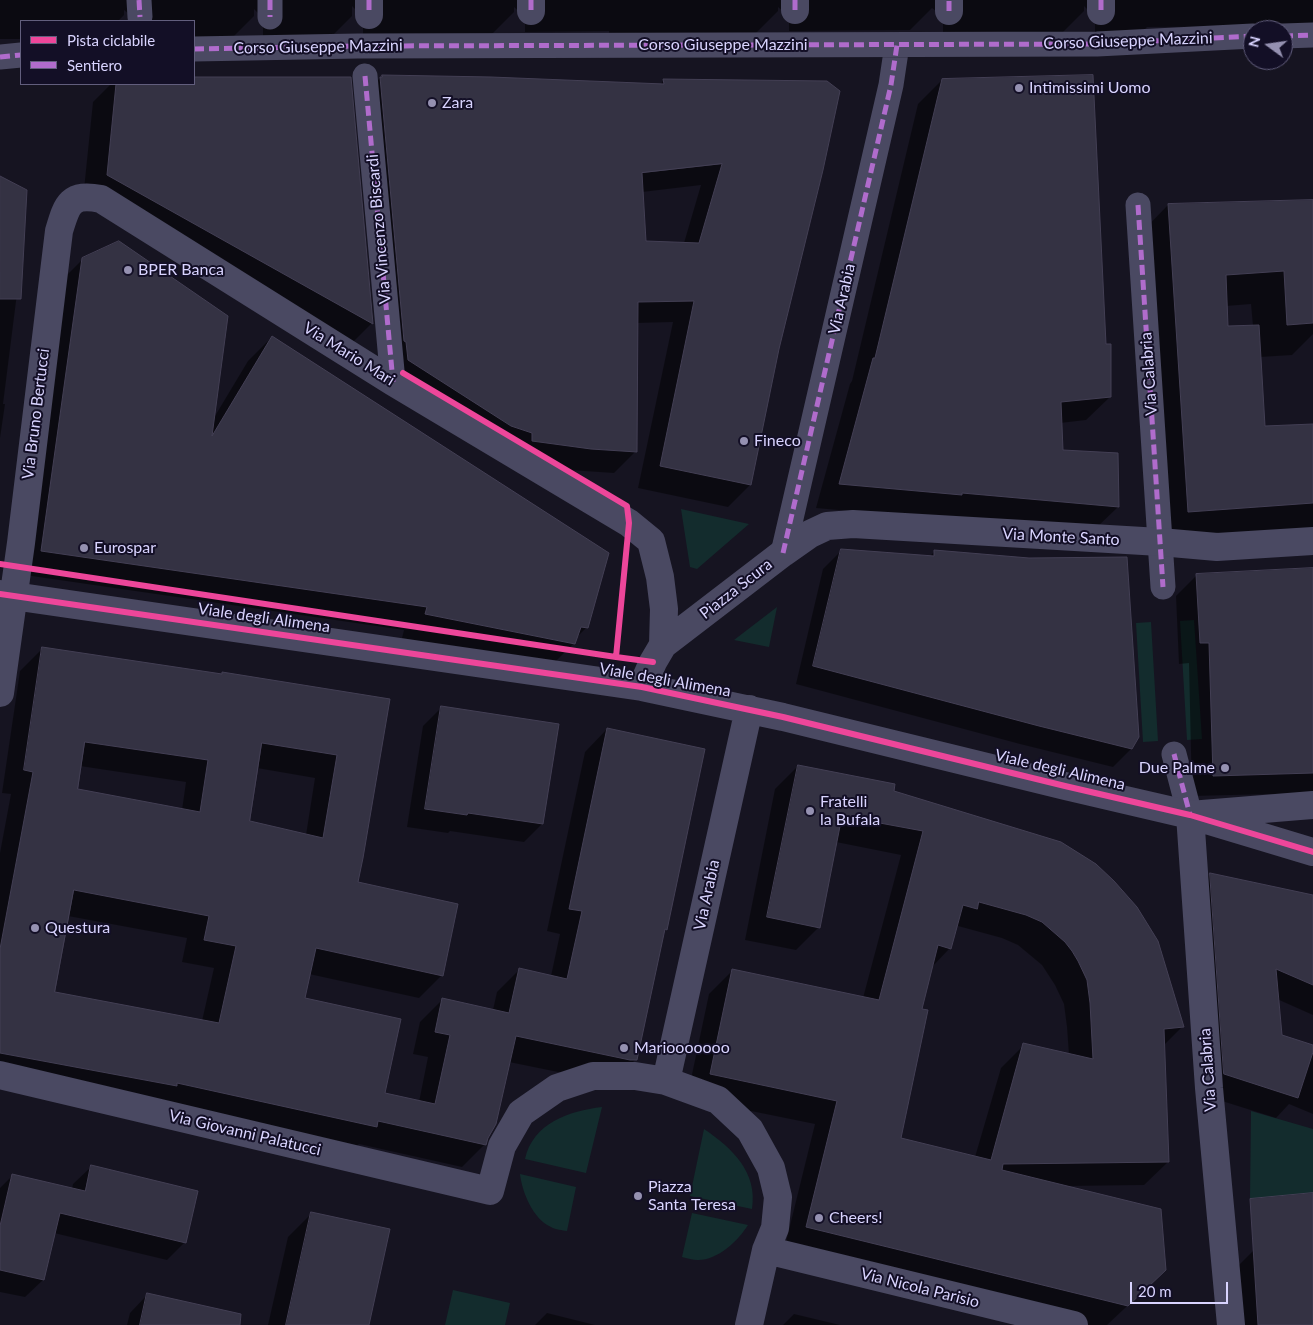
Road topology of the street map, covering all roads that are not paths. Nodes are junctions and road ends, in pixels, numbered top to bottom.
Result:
1 (1293, 36) edge
2 (1313, 36) edge
3 (1243, 37) edge
4 (897, 45) junction
5 (195, 49) edge
6 (20, 55) edge
7 (0, 57) edge
8 (366, 76) dead end
9 (1138, 206) dead end
10 (59, 231) joint
11 (393, 382) junction
12 (810, 534) joint
13 (652, 541) joint
14 (1313, 541) edge
15 (1160, 542) junction
16 (783, 553) junction
17 (1163, 587) dead end
18 (7, 595) edge
19 (663, 645) junction
20 (642, 687) junction
21 (0, 693) edge
22 (749, 709) junction
23 (1174, 754) dead end
24 (1313, 805) edge
25 (1190, 815) junction
26 (1313, 852) edge
27 (0, 1075) edge
28 (666, 1081) junction
29 (766, 1250) junction
30 (749, 1325) edge
31 (1074, 1325) edge
32 (1231, 1325) edge

1 - 2 street
3 - 4 street, Corso Giuseppe Mazzini
4 - 5 street, Corso Giuseppe Mazzini
4 - 16 street, Via Arabia
6 - 7 street
8 - 11 street, Via Vincenzo Biscardi
9 - 15 street, Via Calabria
10 - 11 street, Via Mario Mari
10 - 18 street, Via Bruno Bertucci
11 - 13 street, Via Mario Mari
12 - 15 street, Via Monte Santo
12 - 16 street, Piazza Scura
13 - 19 street, Piazza Scura
14 - 15 street, Via Monte Santo
15 - 17 street, Via Calabria
16 - 19 street, Piazza Scura
18 - 20 street, Viale degli Alimena
18 - 21 street, Via Bruno Bertucci
19 - 20 street, Piazza Scura
20 - 22 street, Viale degli Alimena
22 - 25 street, Viale degli Alimena
22 - 28 street, Via Arabia
23 - 25 street
24 - 25 street
25 - 26 street, Viale degli Alimena
25 - 32 street, Via Calabria
27 - 28 street, Via Giovanni Palatucci
28 - 29 street
29 - 30 street
29 - 31 street, Via Nicola Parisio

